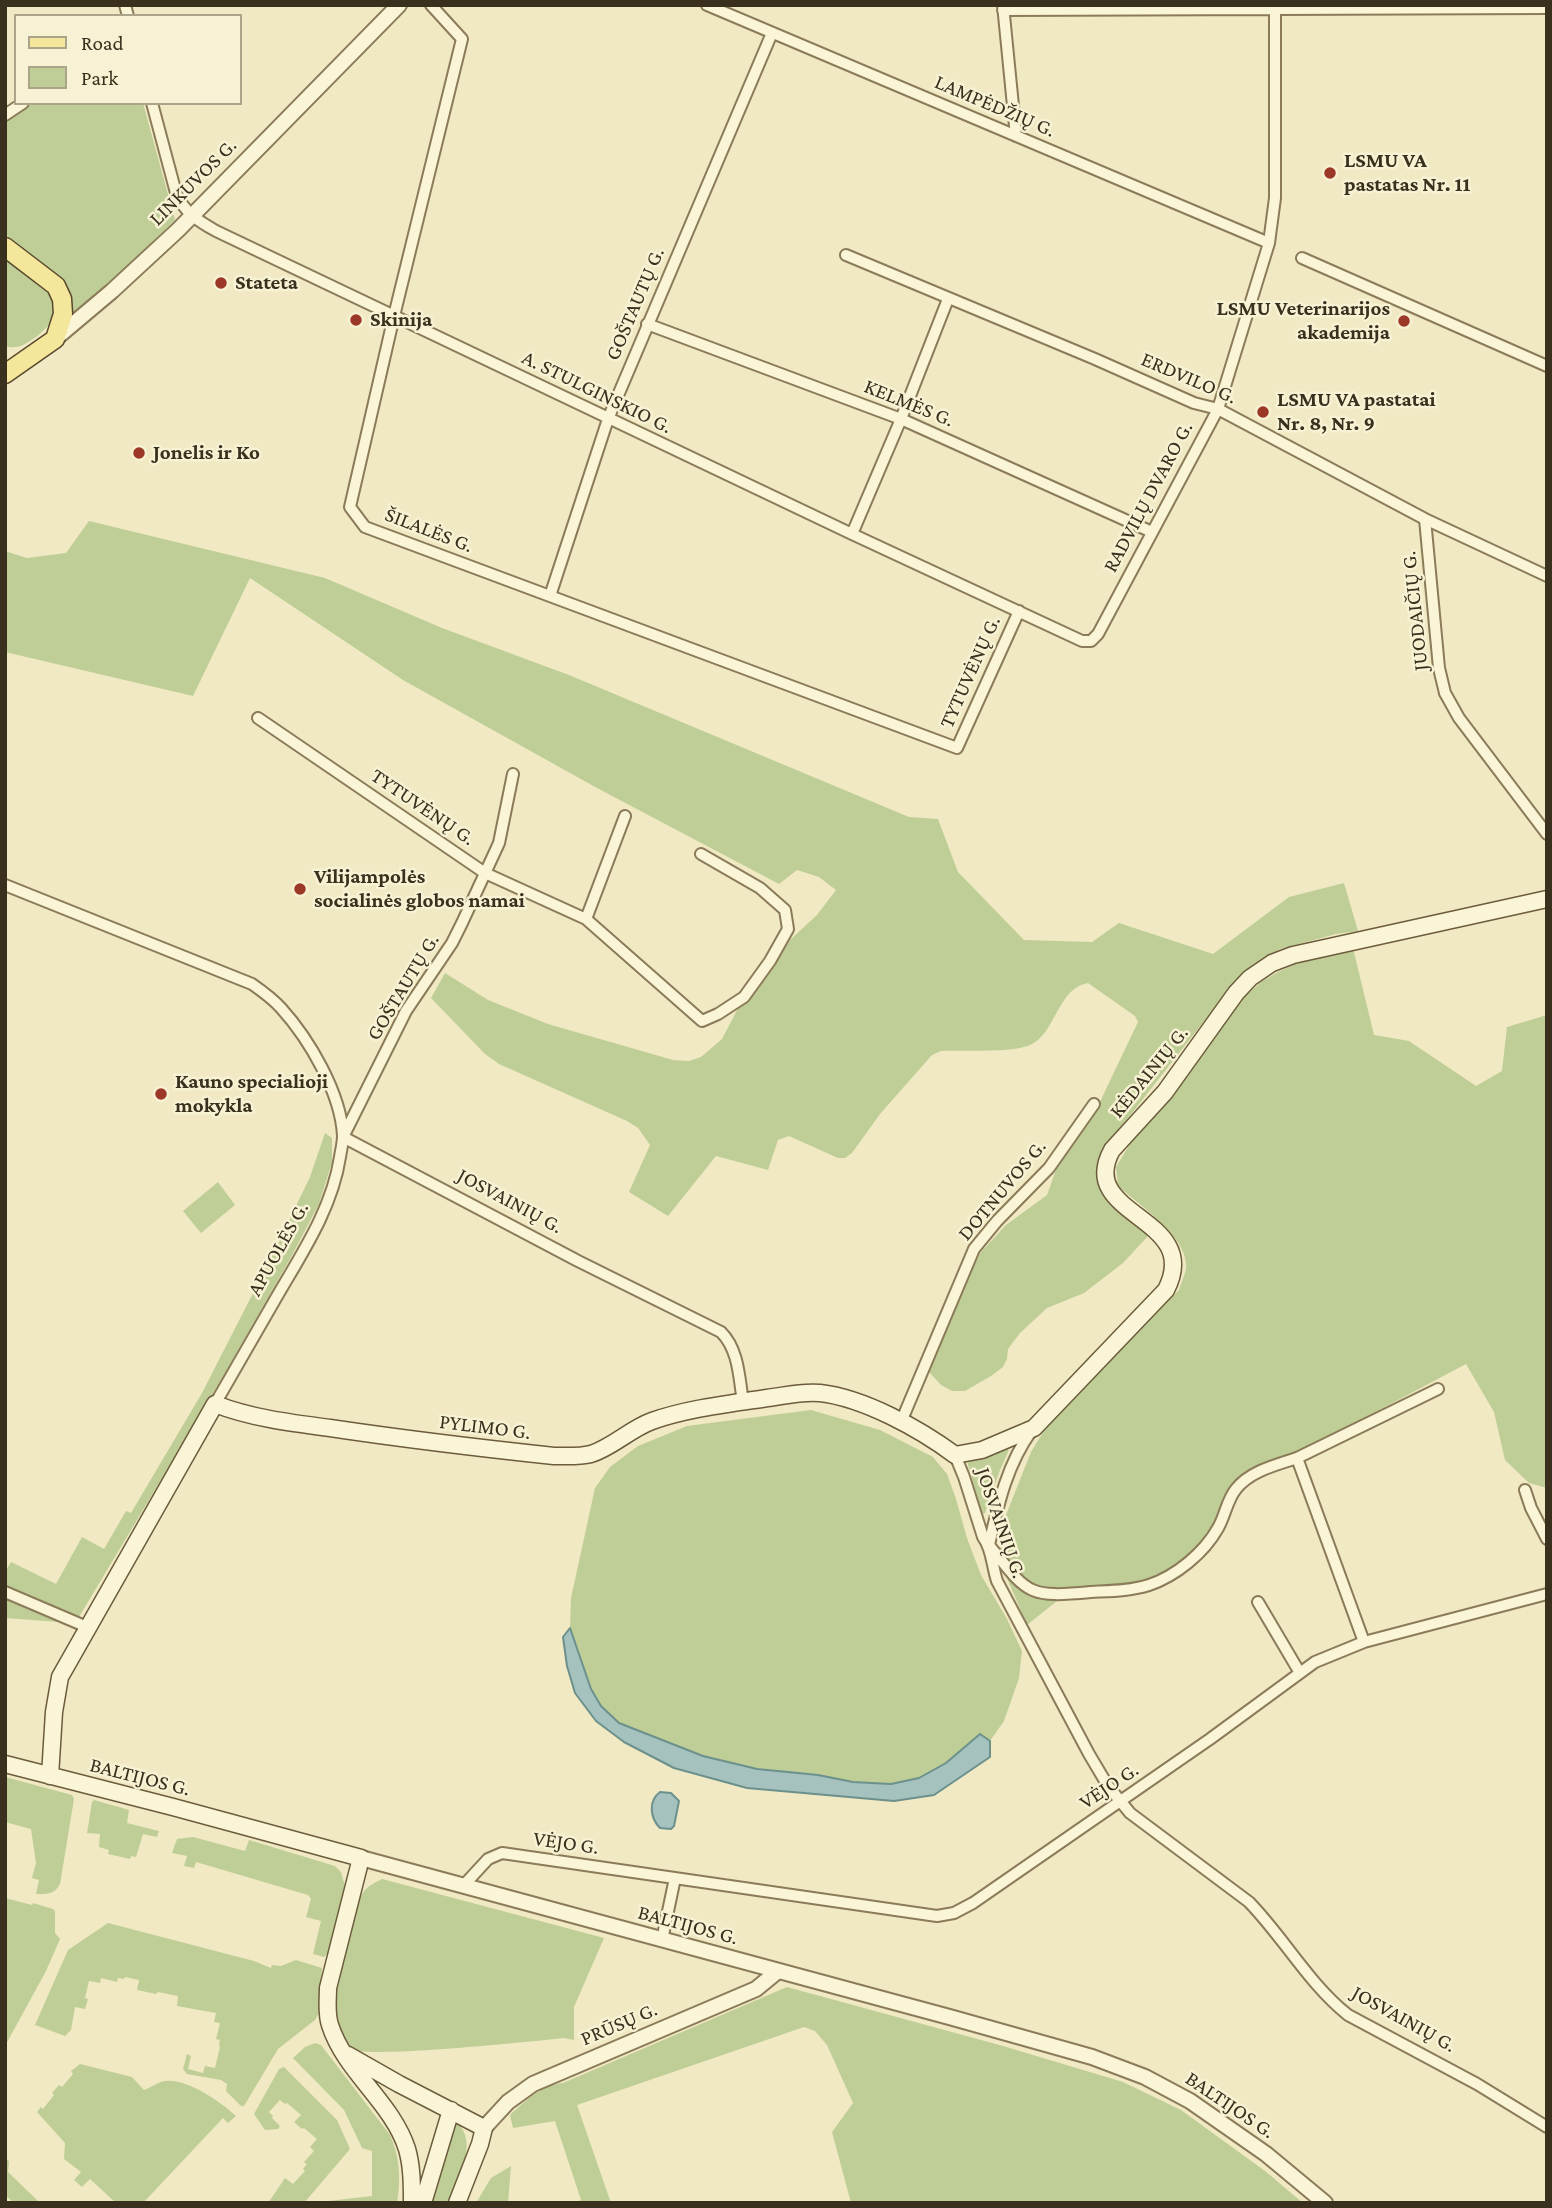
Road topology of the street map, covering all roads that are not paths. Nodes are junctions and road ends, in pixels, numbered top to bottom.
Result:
1 (400, 5) edge
2 (431, 5) edge
3 (707, 5) edge
4 (1003, 7) edge
5 (1275, 7) edge
6 (1490, 7) edge
7 (1547, 8) edge
8 (772, 33) junction
9 (20, 105) edge
10 (153, 105) edge
11 (5, 115) edge
12 (1016, 136) junction
13 (192, 216) junction
14 (1269, 243) junction
15 (9, 251) edge
16 (846, 255) dead end
17 (1302, 258) dead end
18 (948, 299) junction
19 (394, 316) junction
20 (647, 324) junction
21 (55, 338) junction
22 (5, 357) edge
23 (25, 361) junction
24 (1547, 366) edge
25 (5, 374) edge
26 (1218, 409) junction
27 (608, 419) junction
28 (901, 419) junction
29 (1425, 519) junction
30 (1152, 531) junction
31 (852, 534) junction
32 (1547, 576) edge
33 (550, 596) junction
34 (1019, 611) junction
35 (1098, 634) joint
36 (258, 718) dead end
37 (957, 748) joint
38 (513, 774) dead end
39 (625, 816) dead end
40 (1547, 834) edge
41 (701, 854) dead end
42 (485, 873) junction
43 (5, 885) edge
44 (1547, 899) edge
45 (586, 919) junction
46 (1094, 1104) dead end
47 (343, 1136) junction
48 (1438, 1390) dead end
49 (743, 1402) junction
50 (215, 1404) junction
51 (901, 1422) junction
52 (1034, 1428) junction
53 (955, 1455) junction
54 (1297, 1458) junction
55 (1525, 1490) dead end
56 (1547, 1539) edge
57 (989, 1545) junction
58 (5, 1592) edge
59 (1547, 1594) edge
60 (1258, 1602) dead end
61 (86, 1627) junction
62 (1364, 1642) junction
63 (1300, 1673) junction
64 (5, 1764) edge
65 (50, 1776) junction
66 (1120, 1802) junction
67 (361, 1858) junction
68 (675, 1878) junction
69 (464, 1885) junction
70 (663, 1940) junction
71 (778, 1971) junction
72 (343, 2052) junction
73 (451, 2110) junction
74 (1547, 2127) edge
75 (484, 2128) junction
76 (412, 2203) edge
77 (423, 2203) edge
78 (457, 2203) edge
79 (1325, 2203) edge

1 - 13 street, LINKUVOS G.
2 - 19 street, ŠILALĖS G.
3 - 8 street, LAMPĖDŽIŲ G.
4 - 5 street
4 - 12 street
5 - 6 street
5 - 14 street, RADVILŲ DVARO G.
6 - 7 street
8 - 12 street, LAMPĖDŽIŲ G.
8 - 20 street, GOŠTAUTŲ G.
9 - 11 street
10 - 13 street, A. STULGINSKIO G.
12 - 14 street, LAMPĖDŽIŲ G.
13 - 19 street, A. STULGINSKIO G.
13 - 21 street, LINKUVOS G.
14 - 26 street, RADVILŲ DVARO G.
15 - 21 main road
16 - 18 street, ERDVILO G.
17 - 24 street
18 - 26 street, ERDVILO G.
18 - 28 street
19 - 27 street, A. STULGINSKIO G.
19 - 33 street, ŠILALĖS G.
20 - 27 street, GOŠTAUTŲ G.
20 - 28 street, KELMĖS G.
21 - 23 main road, LINKUVOS G.
22 - 23 main road
23 - 25 main road, LINKUVOS G.
26 - 29 street, ERDVILO G.
26 - 30 street, RADVILŲ DVARO G.
27 - 31 street, A. STULGINSKIO G.
27 - 33 street, GOŠTAUTŲ G.
28 - 30 street, KELMĖS G.
28 - 31 street
29 - 32 street, ERDVILO G.
29 - 40 street, JUODAIČIŲ G.
30 - 35 street, RADVILŲ DVARO G.
31 - 34 street, A. STULGINSKIO G.
33 - 37 street, ŠILALĖS G.
34 - 35 street, A. STULGINSKIO G.
34 - 37 street, TYTUVĖNŲ G.
36 - 42 street, TYTUVĖNŲ G.
38 - 42 street, GOŠTAUTŲ G.
39 - 45 street
41 - 45 street, TYTUVĖNŲ G.
42 - 45 street, TYTUVĖNŲ G.
42 - 47 street, GOŠTAUTŲ G.
43 - 47 street, APUOLĖS G.
44 - 52 main road, KĖDAINIŲ G.
46 - 51 street, DOTNUVOS G.
47 - 49 street, JOSVAINIŲ G.
47 - 50 street, APUOLĖS G.
48 - 54 street
49 - 50 main road, PYLIMO G.
49 - 51 main road, JOSVAINIŲ G.
50 - 61 main road, APUOLĖS G.
51 - 53 main road, JOSVAINIŲ G.
52 - 53 main road
52 - 57 street
53 - 57 street, JOSVAINIŲ G.
54 - 57 street
54 - 62 street
55 - 56 street
57 - 66 street, JOSVAINIŲ G.
58 - 61 street
59 - 62 street, VĖJO G.
60 - 63 street
61 - 65 main road, APUOLĖS G.
62 - 63 street, VĖJO G.
63 - 66 street, VĖJO G.
64 - 65 main road, BALTIJOS G.
65 - 67 main road, BALTIJOS G.
66 - 68 street, VĖJO G.
66 - 74 street, JOSVAINIŲ G.
67 - 69 street, BALTIJOS G.
67 - 72 main road
68 - 69 street, VĖJO G.
68 - 70 street
69 - 70 street, BALTIJOS G.
70 - 71 street, BALTIJOS G.
71 - 75 street, PRŪSŲ G.
71 - 79 street, BALTIJOS G.
72 - 73 main road
72 - 76 main road
73 - 75 main road
73 - 77 main road
75 - 78 main road, PRŪSŲ G.

